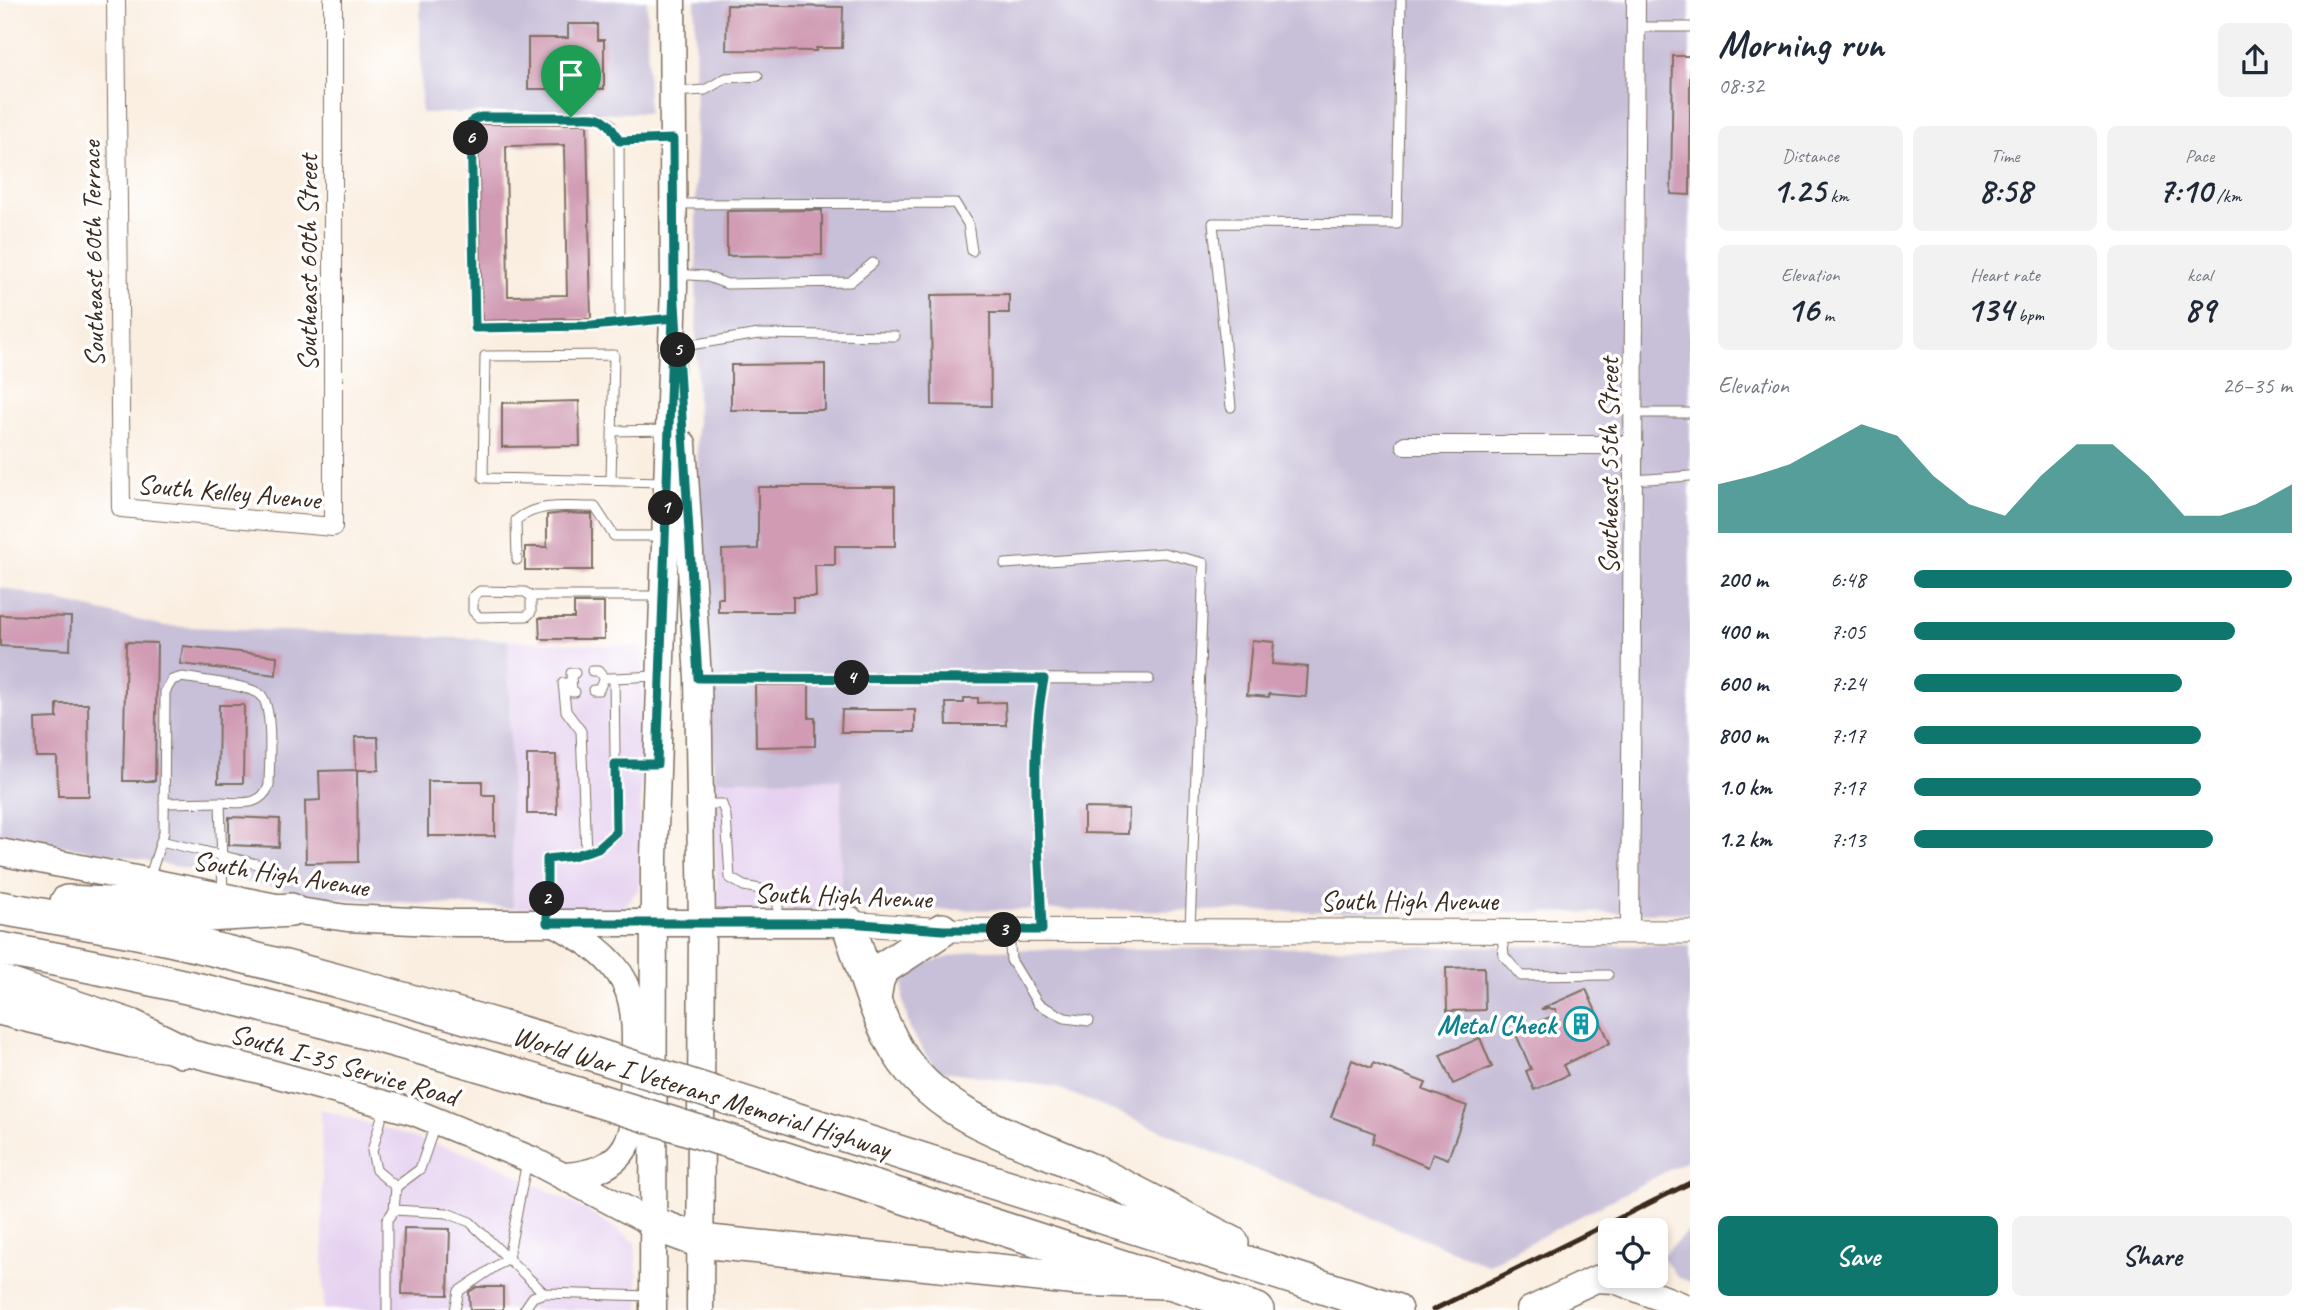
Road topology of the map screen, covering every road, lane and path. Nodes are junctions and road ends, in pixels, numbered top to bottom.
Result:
1 (116, 0) edge
2 (333, 0) edge
3 (672, 0) edge
4 (1401, 0) edge
5 (1636, 0) edge
6 (1636, 27) junction
7 (1690, 27) edge
8 (758, 76) dead end
9 (673, 93) junction
10 (673, 139) junction
11 (619, 141) junction
12 (673, 204) junction
13 (972, 251) dead end
14 (873, 263) dead end
15 (674, 280) junction
16 (673, 318) junction
17 (620, 324) junction
18 (895, 336) dead end
19 (677, 347) junction
20 (1231, 407) dead end
21 (1634, 412) junction
22 (1690, 413) edge
23 (669, 430) junction
24 (613, 431) junction
25 (1405, 445) dead end
26 (1634, 445) junction
27 (1690, 476) edge
28 (1634, 480) junction
29 (611, 481) junction
30 (667, 482) junction
31 (121, 508) joint
32 (333, 527) joint
33 (665, 536) junction
34 (516, 560) dead end
35 (1005, 564) dead end
36 (531, 596) junction
37 (663, 596) junction
38 (592, 671) dead end
39 (575, 673) dead end
40 (660, 676) junction
41 (604, 678) junction
42 (614, 678) junction
43 (698, 678) junction
44 (1044, 679) junction
45 (1149, 679) dead end
46 (570, 683) junction
47 (593, 690) dead end
48 (575, 692) dead end
49 (657, 764) junction
50 (613, 765) junction
51 (164, 803) junction
52 (220, 803) junction
53 (700, 804) junction
54 (161, 841) junction
55 (0, 852) edge
56 (586, 852) junction
57 (222, 856) junction
58 (265, 866) dead end
59 (148, 882) junction
60 (223, 897) junction
61 (0, 898) edge
62 (0, 908) edge
63 (291, 910) junction
64 (551, 923) junction
65 (702, 923) junction
66 (778, 923) junction
67 (848, 923) junction
68 (654, 924) junction
69 (943, 930) junction
70 (1009, 930) junction
71 (1042, 930) junction
72 (1190, 931) junction
73 (1502, 932) junction
74 (1630, 932) junction
75 (1690, 932) edge
76 (0, 950) edge
77 (1608, 975) dead end
78 (0, 982) edge
79 (874, 999) junction
80 (0, 1012) edge
81 (1089, 1021) dead end
82 (181, 1051) junction
83 (386, 1104) junction
84 (437, 1121) junction
85 (528, 1158) junction
86 (566, 1177) junction
87 (396, 1187) junction
88 (394, 1210) junction
89 (654, 1224) junction
90 (701, 1241) junction
91 (508, 1258) junction
92 (1165, 1282) junction
93 (1312, 1284) junction
94 (544, 1293) junction
95 (653, 1303) edge
96 (1690, 1309) edge
97 (387, 1310) edge
98 (455, 1310) edge
99 (524, 1310) edge
100 (701, 1310) edge
101 (1257, 1310) edge
102 (1395, 1310) edge
103 (1530, 1310) edge

1 - 31 street, Southeast 60th Terrace
2 - 32 street, Southeast 60th Street
3 - 9 main road
4 - 20 lane
5 - 6 street, Southeast 55th Street
6 - 7 lane
6 - 21 street, Southeast 55th Street
8 - 9 lane
9 - 10 main road
10 - 11 lane
10 - 12 main road
11 - 17 lane
11 - 17 lane
12 - 13 lane
12 - 15 main road
14 - 15 lane
15 - 16 main road
15 - 19 main road
16 - 17 lane
16 - 23 main road
18 - 19 lane
19 - 43 main road
21 - 22 lane
21 - 26 street, Southeast 55th Street
23 - 24 lane
23 - 30 main road
24 - 29 lane
24 - 29 lane
25 - 26 street
26 - 28 street, Southeast 55th Street
27 - 28 lane
28 - 74 street, Southeast 55th Street
29 - 30 lane
30 - 33 main road
31 - 32 street, South Kelley Avenue
33 - 34 lane
33 - 37 main road
35 - 72 lane
36 - 36 lane
36 - 37 lane
37 - 40 main road
38 - 41 lane
39 - 46 lane
40 - 42 lane
40 - 49 main road
41 - 42 lane
41 - 47 lane
42 - 50 lane
43 - 44 lane
43 - 53 main road
44 - 45 lane
44 - 71 lane
46 - 48 lane
46 - 56 lane
49 - 50 lane
49 - 68 main road
50 - 56 lane
51 - 52 lane
51 - 52 lane
51 - 54 lane
52 - 57 lane
53 - 65 main road
53 - 66 lane
54 - 57 lane
54 - 59 lane
55 - 59 main road, South High Avenue
56 - 64 lane
57 - 58 lane
57 - 60 lane
59 - 60 main road, South High Avenue
60 - 63 main road, South High Avenue
61 - 63 highway
62 - 93 highway, World War I Veterans Memorial Highway, bridge
63 - 64 main road, South High Avenue
64 - 68 main road, South High Avenue
64 - 86 main road
65 - 66 main road, South High Avenue
65 - 68 main road, South High Avenue
65 - 90 main road
66 - 67 main road, South High Avenue
67 - 69 street, South High Avenue
67 - 79 highway
68 - 89 main road
69 - 70 street, South High Avenue
69 - 79 highway
70 - 71 street, South High Avenue
70 - 81 lane
71 - 72 street, South High Avenue
72 - 73 street, South High Avenue
73 - 74 street, South High Avenue
73 - 77 lane
74 - 75 street, South High Avenue
76 - 92 highway, World War I Veterans Memorial Highway, bridge
78 - 82 highway
79 - 93 highway
80 - 82 main road, South I-35 Service Road
82 - 83 main road, South I-35 Service Road
83 - 84 main road, South I-35 Service Road
83 - 87 lane
84 - 85 main road, South I-35 Service Road
84 - 87 lane
85 - 86 main road, South I-35 Service Road
85 - 91 lane
86 - 89 main road, South I-35 Service Road
87 - 88 lane
88 - 91 lane
88 - 97 lane
89 - 90 highway
89 - 95 main road
90 - 92 highway
90 - 100 main road
91 - 94 lane
91 - 98 lane
92 - 101 highway, World War I Veterans Memorial Highway
93 - 102 highway, World War I Veterans Memorial Highway
94 - 95 lane
94 - 99 lane
96 - 103 main road

